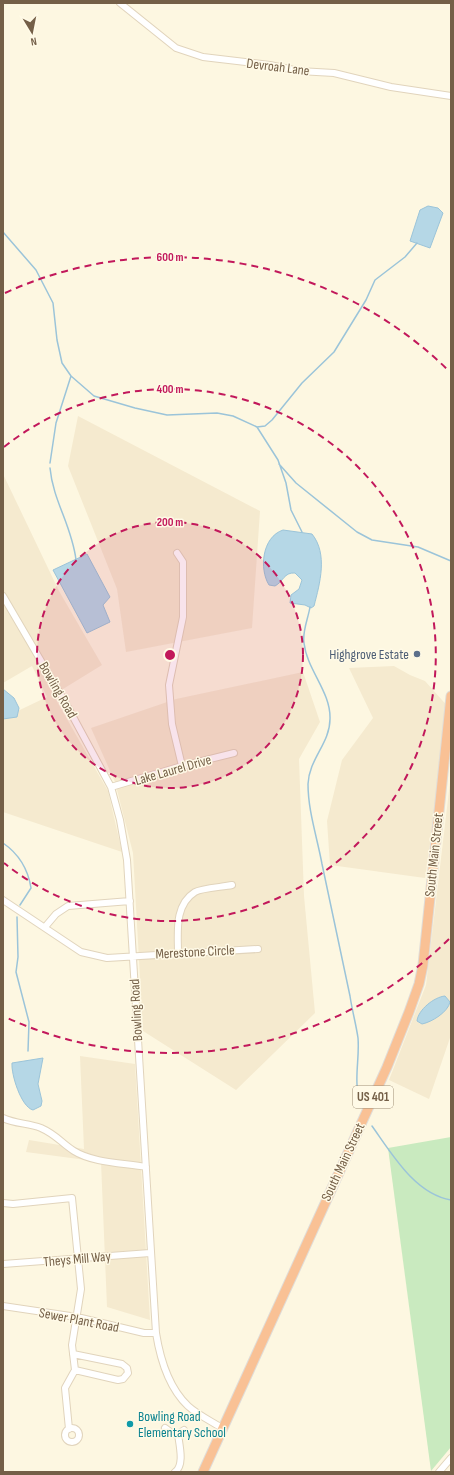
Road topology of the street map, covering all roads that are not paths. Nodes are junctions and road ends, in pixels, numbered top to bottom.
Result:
1 (120, 3) edge
2 (451, 96) edge
3 (177, 552) dead end
4 (3, 596) edge
5 (451, 696) edge
6 (234, 753) dead end
7 (182, 766) junction
8 (111, 787) junction
9 (232, 885) dead end
10 (3, 900) edge
11 (130, 901) junction
12 (45, 927) junction
13 (258, 949) dead end
14 (178, 953) junction
15 (133, 956) junction
16 (3, 1118) edge
17 (146, 1167) junction
18 (3, 1203) edge
19 (150, 1253) junction
20 (78, 1258) junction
21 (3, 1264) edge
22 (3, 1306) edge
23 (77, 1317) junction
24 (156, 1333) junction
25 (73, 1354) junction
26 (75, 1370) junction
27 (165, 1428) dead end
28 (222, 1428) junction
29 (69, 1429) dead end
30 (451, 1458) edge
31 (175, 1472) edge
32 (203, 1472) edge
33 (438, 1472) edge

1 - 2 street, Devroah Lane
3 - 7 street
4 - 8 street, Bowling Road
5 - 28 highway, South Main Street / US 401
6 - 7 street, Lake Laurel Drive
7 - 8 street, Lake Laurel Drive
8 - 11 street, Bowling Road
9 - 14 street
10 - 12 street, Merestone Circle
11 - 12 street
11 - 15 street, Bowling Road
12 - 15 street, Merestone Circle
13 - 14 street, Merestone Circle
14 - 15 street, Merestone Circle
15 - 17 street, Bowling Road
16 - 17 street
17 - 19 street, Bowling Road
18 - 20 street
19 - 20 street, Theys Mill Way
19 - 24 street, Bowling Road
20 - 21 street, Theys Mill Way
20 - 23 street
22 - 23 street, Sewer Plant Road
23 - 24 street, Sewer Plant Road
23 - 25 street
24 - 28 street, Bowling Road
25 - 26 street
25 - 26 street
26 - 29 street
27 - 31 street
28 - 32 highway, South Main Street / US 401
30 - 33 street

